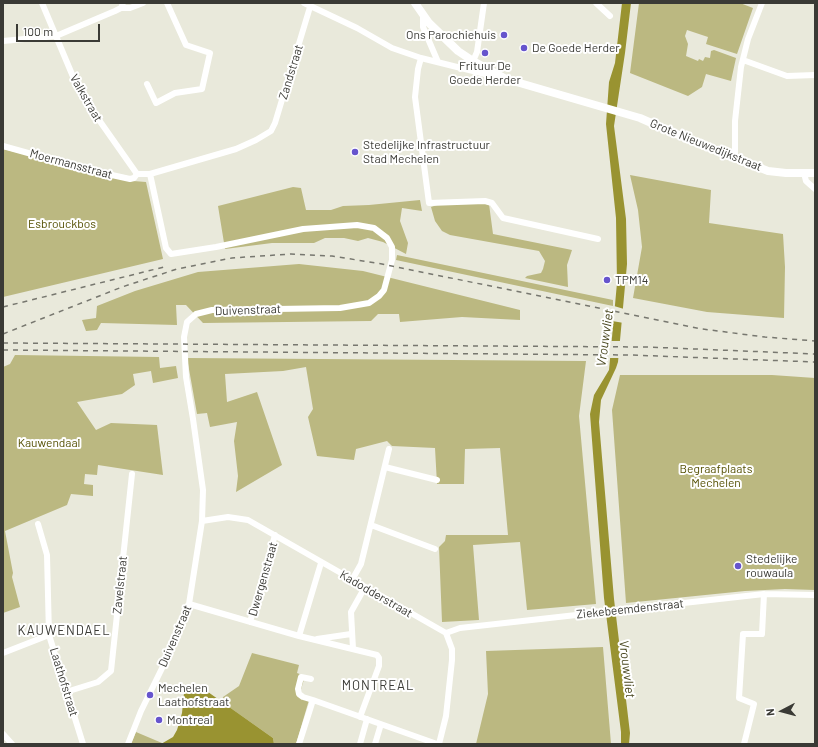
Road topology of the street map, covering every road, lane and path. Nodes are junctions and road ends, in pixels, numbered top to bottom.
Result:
1 (42, 3) edge
2 (143, 3) edge
3 (167, 3) edge
4 (304, 3) edge
5 (415, 3) edge
6 (484, 3) edge
7 (596, 3) edge
8 (762, 3) edge
9 (122, 5) edge
10 (310, 6) junction
11 (423, 15) junction
12 (610, 16) dead end
13 (56, 36) junction
14 (3, 41) edge
15 (421, 58) junction
16 (743, 60) junction
17 (473, 61) junction
18 (438, 62) junction
19 (815, 75) edge
20 (506, 79) junction
21 (147, 84) dead end
22 (3, 146) edge
23 (736, 159) junction
24 (804, 173) junction
25 (815, 173) edge
26 (137, 174) junction
27 (150, 174) junction
28 (815, 189) edge
29 (598, 239) dead end
30 (389, 449) dead end
31 (385, 467) junction
32 (132, 474) dead end
33 (437, 480) dead end
34 (202, 521) junction
35 (38, 524) dead end
36 (371, 525) junction
37 (276, 535) junction
38 (435, 549) dead end
39 (321, 563) junction
40 (352, 580) junction
41 (365, 587) junction
42 (764, 594) junction
43 (815, 595) edge
44 (189, 604) junction
45 (250, 622) junction
46 (446, 633) junction
47 (351, 634) junction
48 (49, 635) junction
49 (299, 636) junction
50 (315, 640) junction
51 (353, 649) junction
52 (3, 653) edge
53 (310, 679) dead end
54 (66, 692) junction
55 (313, 700) junction
56 (360, 717) junction
57 (368, 719) junction
58 (380, 724) junction
59 (3, 734) edge
60 (12, 744) edge
61 (83, 744) edge
62 (128, 744) edge
63 (299, 744) edge
64 (360, 744) edge
65 (375, 744) edge
66 (438, 744) edge
67 (744, 744) edge

1 - 13 street, Valkstraat
2 - 9 street
3 - 21 street
4 - 10 street
5 - 11 main road, Grote Nieuwedijkstraat
6 - 17 street
7 - 12 street
8 - 16 street
9 - 13 street
10 - 15 street
10 - 27 street, Zandstraat
11 - 17 main road, Grote Nieuwedijkstraat
11 - 18 street
13 - 14 street
13 - 26 street, Valkstraat
15 - 18 street
15 - 29 street
16 - 19 street
16 - 23 street
17 - 20 main road, Grote Nieuwedijkstraat
18 - 20 street
20 - 23 main road, Grote Nieuwedijkstraat
22 - 26 street, Moermansstraat
23 - 24 main road, Grote Nieuwedijkstraat
24 - 25 main road, Grote Nieuwedijkstraat
24 - 28 street
26 - 27 street
27 - 34 street, Duivenstraat
30 - 31 street
31 - 33 street
31 - 36 street
32 - 54 street, Zavelstraat
34 - 37 street, Kadodderstraat
34 - 44 street, Duivenstraat
35 - 48 street, Laathofstraat
36 - 38 street
36 - 40 street
37 - 39 street, Kadodderstraat
37 - 45 street, Dwergenstraat
39 - 40 street, Kadodderstraat
39 - 49 street
40 - 41 street, Kadodderstraat
41 - 46 street, Kadodderstraat
41 - 47 street
42 - 43 street, Ziekebeemdenstraat
42 - 46 street, Ziekebeemdenstraat
42 - 67 street
44 - 45 street
44 - 62 street, Duivenstraat
45 - 49 street
46 - 66 street
47 - 50 street
47 - 51 street
48 - 52 street
48 - 54 street, Laathofstraat
49 - 50 street
50 - 51 street
51 - 56 street
53 - 55 street
54 - 61 street, Laathofstraat
55 - 56 street
55 - 63 street
56 - 57 street
57 - 58 street
57 - 64 street
58 - 65 street
58 - 66 street
59 - 60 street

